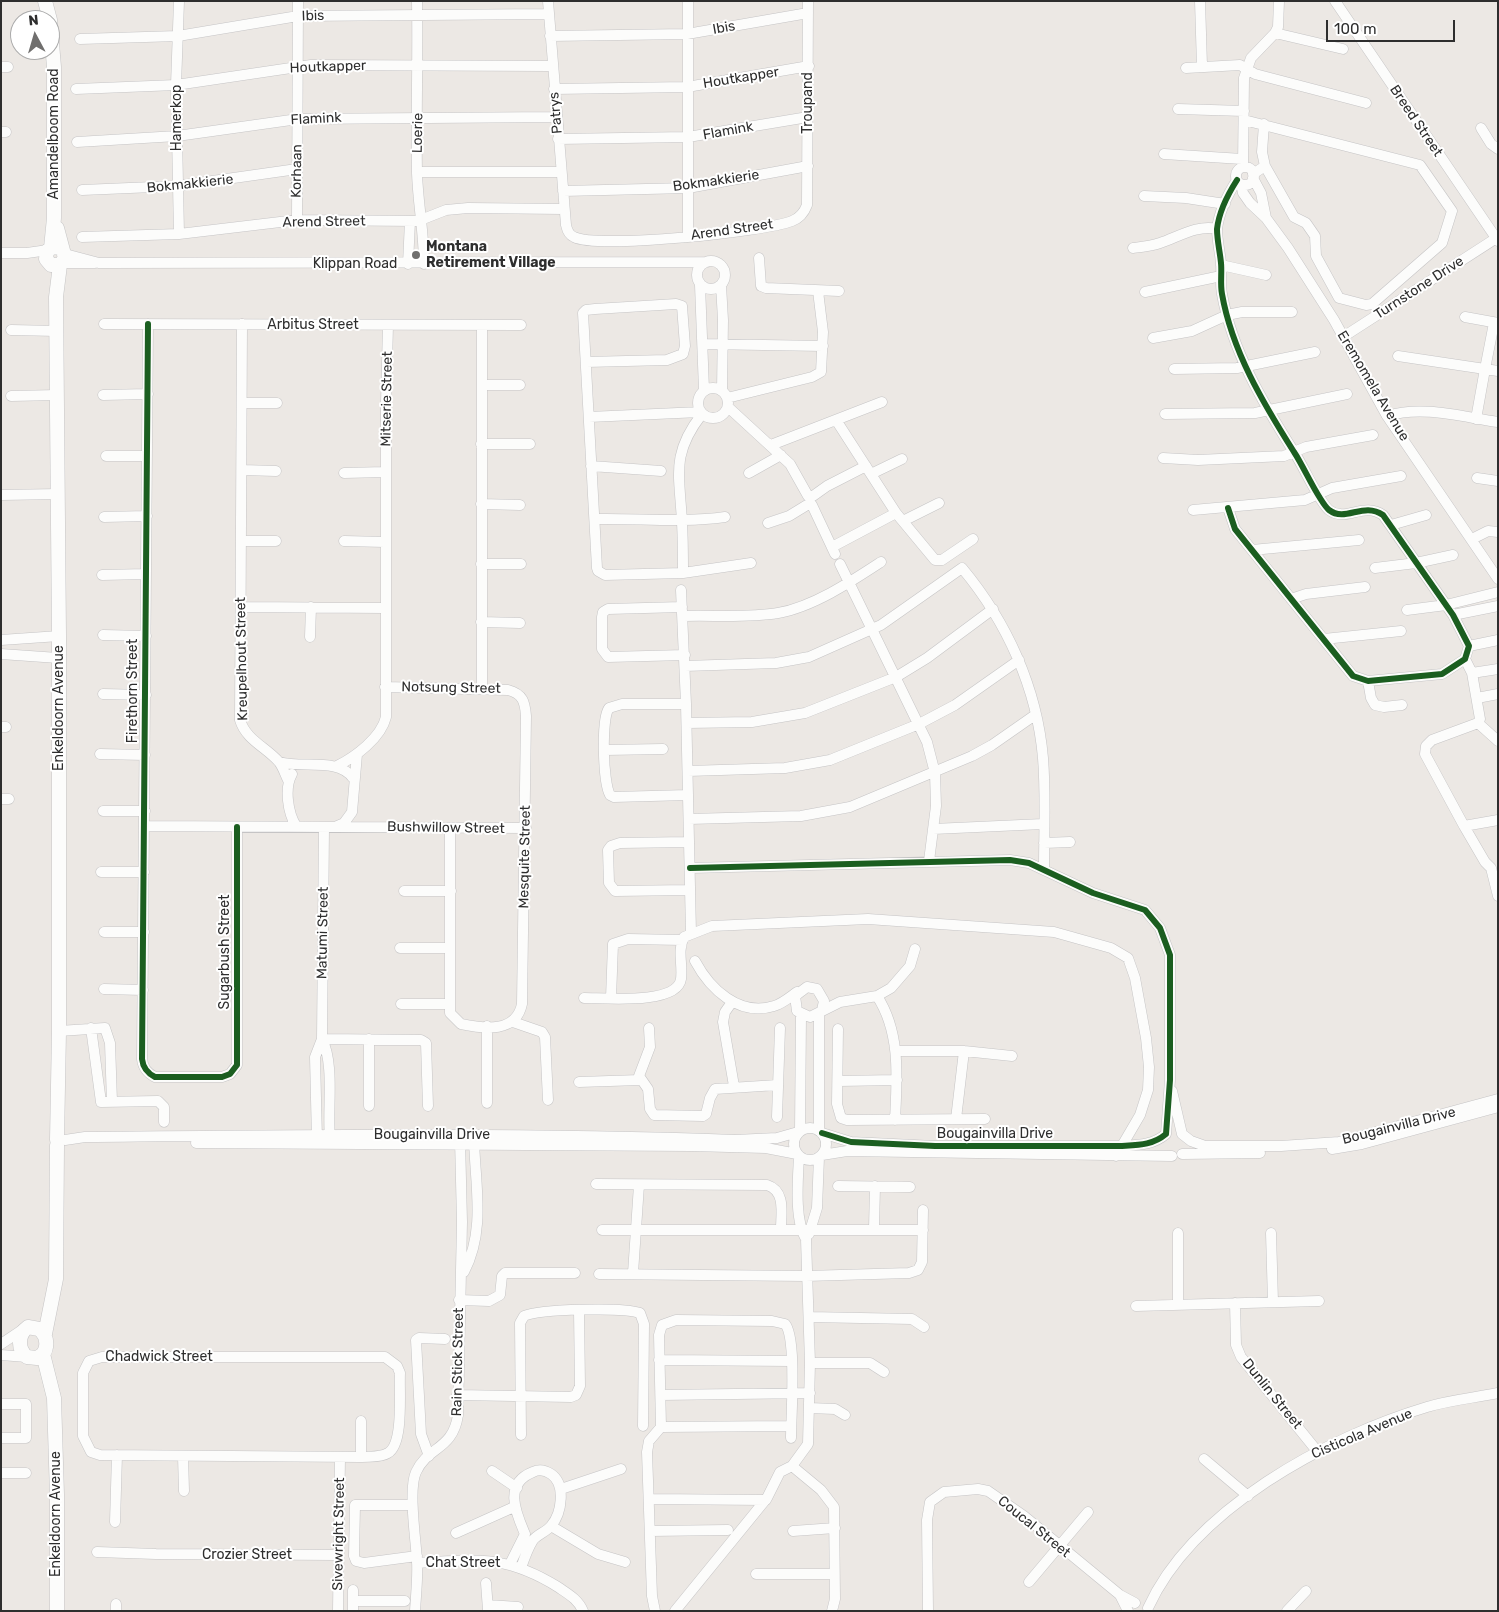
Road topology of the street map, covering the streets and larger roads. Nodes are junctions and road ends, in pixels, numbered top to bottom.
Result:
1 (179, 1) edge
2 (298, 1) edge
3 (417, 1) edge
4 (548, 1) edge
5 (688, 1) edge
6 (808, 1) edge
7 (1200, 1) edge
8 (1279, 1) edge
9 (1335, 1) edge
10 (808, 13) junction
11 (548, 14) junction
12 (417, 15) junction
13 (298, 16) junction
14 (1275, 33) junction
15 (687, 34) junction
16 (178, 36) junction
17 (550, 36) junction
18 (80, 39) dead end
19 (1343, 49) dead end
20 (54, 60) edge
21 (299, 66) junction
22 (418, 66) junction
23 (552, 66) junction
24 (808, 66) junction
25 (1202, 66) junction
26 (1186, 68) dead end
27 (1247, 69) junction
28 (176, 85) junction
29 (686, 87) junction
30 (76, 89) dead end
31 (554, 89) junction
32 (1366, 102) dead end
33 (1178, 109) dead end
34 (1244, 115) junction
35 (556, 117) junction
36 (808, 117) junction
37 (418, 118) junction
38 (298, 119) junction
39 (1264, 124) junction
40 (1481, 128) dead end
41 (177, 136) junction
42 (688, 137) junction
43 (558, 139) junction
44 (77, 142) dead end
45 (1498, 149) edge
46 (1164, 154) dead end
47 (1243, 163) junction
48 (808, 166) junction
49 (1265, 166) junction
50 (297, 169) junction
51 (417, 172) junction
52 (561, 172) junction
53 (1253, 176) junction
54 (1239, 182) junction
55 (177, 186) junction
56 (688, 188) junction
57 (82, 190) dead end
58 (563, 191) junction
59 (1144, 196) dead end
60 (1225, 204) junction
61 (807, 205) joint
62 (564, 209) junction
63 (1266, 218) junction
64 (296, 220) junction
65 (422, 220) junction
66 (410, 221) junction
67 (566, 225) joint
68 (1217, 229) junction
69 (179, 234) junction
70 (82, 237) dead end
71 (688, 237) junction
72 (1497, 238) edge
73 (1133, 248) dead end
74 (1, 253) edge
75 (56, 256) junction
76 (759, 258) dead end
77 (706, 262) junction
78 (674, 263) junction
79 (408, 264) junction
80 (424, 264) junction
81 (1221, 265) junction
82 (697, 272) junction
83 (1266, 275) dead end
84 (1221, 276) junction
85 (700, 285) junction
86 (721, 285) junction
87 (839, 290) dead end
88 (818, 291) junction
89 (1145, 292) dead end
90 (1292, 312) dead end
91 (1227, 315) junction
92 (1465, 317) dead end
93 (1496, 323) edge
94 (104, 324) dead end
95 (148, 324) junction
96 (242, 324) junction
97 (388, 325) junction
98 (482, 325) junction
99 (521, 325) dead end
100 (11, 330) dead end
101 (57, 331) junction
102 (1153, 338) dead end
103 (1343, 338) junction
104 (704, 344) junction
105 (724, 344) junction
106 (823, 346) junction
107 (1315, 352) dead end
108 (1398, 356) dead end
109 (586, 362) junction
110 (1246, 366) junction
111 (1174, 369) dead end
112 (1485, 369) junction
113 (1498, 371) edge
114 (482, 385) junction
115 (520, 385) dead end
116 (704, 390) junction
117 (148, 394) junction
118 (1346, 394) dead end
119 (58, 395) junction
120 (103, 395) dead end
121 (11, 396) dead end
122 (726, 399) junction
123 (882, 402) dead end
124 (242, 403) junction
125 (277, 403) dead end
126 (1268, 410) junction
127 (701, 413) junction
128 (1165, 414) dead end
129 (1387, 416) junction
130 (589, 417) junction
131 (1476, 419) junction
132 (836, 420) junction
133 (1498, 422) edge
134 (1373, 435) dead end
135 (481, 444) junction
136 (530, 444) dead end
137 (771, 445) junction
138 (1294, 451) junction
139 (781, 455) junction
140 (106, 456) dead end
141 (147, 456) junction
142 (902, 458) dead end
143 (1163, 458) dead end
144 (591, 466) junction
145 (242, 470) junction
146 (661, 470) dead end
147 (869, 470) junction
148 (276, 471) dead end
149 (385, 472) junction
150 (344, 473) dead end
151 (750, 473) dead end
152 (1401, 476) dead end
153 (1477, 478) dead end
154 (1498, 481) edge
155 (1318, 493) junction
156 (59, 494) junction
157 (1, 495) edge
158 (810, 501) junction
159 (481, 504) junction
160 (939, 504) dead end
161 (520, 505) dead end
162 (1228, 508) junction
163 (1193, 510) dead end
164 (896, 513) junction
165 (1426, 515) dead end
166 (147, 516) junction
167 (104, 517) dead end
168 (725, 517) dead end
169 (595, 520) junction
170 (903, 521) junction
171 (682, 522) junction
172 (768, 523) dead end
173 (1391, 525) junction
174 (1498, 532) edge
175 (973, 539) dead end
176 (1472, 539) junction
177 (1359, 540) dead end
178 (241, 541) junction
179 (276, 541) dead end
180 (344, 541) dead end
181 (385, 542) junction
182 (1252, 550) junction
183 (1453, 556) dead end
184 (881, 562) dead end
185 (751, 563) dead end
186 (1416, 563) junction
187 (481, 564) junction
188 (521, 564) dead end
189 (840, 564) dead end
190 (1375, 568) dead end
191 (683, 573) junction
192 (146, 574) junction
193 (102, 576) dead end
194 (1498, 579) edge
195 (849, 582) junction
196 (1365, 587) dead end
197 (681, 590) dead end
198 (1498, 592) edge
199 (1291, 599) junction
200 (1446, 605) junction
201 (1498, 606) edge
202 (241, 607) junction
203 (311, 607) junction
204 (385, 608) junction
205 (993, 609) junction
206 (1407, 610) dead end
207 (682, 611) junction
208 (1453, 615) junction
209 (481, 622) junction
210 (520, 623) dead end
211 (872, 630) junction
212 (1401, 631) dead end
213 (103, 635) dead end
214 (59, 636) junction
215 (146, 636) junction
216 (310, 637) dead end
217 (1324, 639) junction
218 (1, 640) edge
219 (1498, 640) edge
220 (1469, 646) junction
221 (1, 654) edge
222 (58, 658) junction
223 (1465, 659) junction
224 (1019, 660) junction
225 (685, 661) junction
226 (1498, 669) edge
227 (1472, 672) junction
228 (896, 677) junction
229 (1368, 681) junction
230 (385, 687) junction
231 (482, 689) junction
232 (517, 692) joint
233 (103, 694) dead end
234 (1498, 694) edge
235 (146, 695) junction
236 (1477, 698) junction
237 (686, 704) junction
238 (1402, 705) dead end
239 (1035, 715) junction
240 (687, 722) junction
241 (1478, 723) junction
242 (919, 724) junction
243 (1498, 741) edge
244 (663, 749) dead end
245 (605, 750) junction
246 (100, 754) dead end
247 (145, 754) junction
248 (356, 754) junction
249 (279, 762) junction
250 (298, 766) junction
251 (337, 766) junction
252 (688, 771) junction
253 (935, 773) junction
254 (353, 778) junction
255 (288, 780) junction
256 (688, 794) junction
257 (353, 808) junction
258 (289, 809) junction
259 (103, 811) dead end
260 (145, 811) junction
261 (689, 819) junction
262 (1498, 820) edge
263 (1044, 824) junction
264 (145, 826) junction
265 (280, 826) junction
266 (296, 826) junction
267 (1464, 826) junction
268 (237, 827) junction
269 (324, 827) junction
270 (336, 827) junction
271 (366, 827) junction
272 (450, 828) junction
273 (526, 828) junction
274 (933, 829) junction
275 (689, 842) junction
276 (1070, 842) dead end
277 (1044, 843) junction
278 (929, 861) junction
279 (690, 868) junction
280 (1494, 868) edge
281 (1044, 869) junction
282 (101, 872) dead end
283 (144, 872) junction
284 (404, 890) dead end
285 (690, 890) junction
286 (451, 891) junction
287 (1498, 896) edge
288 (104, 932) dead end
289 (144, 932) junction
290 (687, 936) junction
291 (400, 948) dead end
292 (450, 948) junction
293 (915, 949) dead end
294 (695, 961) dead end
295 (104, 989) dead end
296 (143, 990) junction
297 (798, 992) junction
298 (820, 992) junction
299 (877, 996) junction
300 (584, 998) dead end
301 (611, 998) junction
302 (732, 1002) junction
303 (840, 1002) junction
304 (401, 1004) dead end
305 (448, 1004) junction
306 (776, 1006) junction
307 (820, 1012) junction
308 (799, 1013) junction
309 (513, 1022) junction
310 (487, 1026) junction
311 (91, 1028) junction
312 (649, 1028) dead end
313 (780, 1028) dead end
314 (838, 1029) dead end
315 (59, 1031) junction
316 (322, 1039) junction
317 (369, 1039) junction
318 (897, 1051) junction
319 (964, 1051) junction
320 (1012, 1056) dead end
321 (142, 1059) joint
322 (640, 1080) junction
323 (897, 1080) junction
324 (1170, 1080) junction
325 (838, 1081) junction
326 (580, 1082) dead end
327 (777, 1085) junction
328 (734, 1086) junction
329 (1498, 1099) edge
330 (548, 1100) dead end
331 (112, 1102) junction
332 (487, 1103) dead end
333 (369, 1106) dead end
334 (428, 1106) dead end
335 (1492, 1106) edge
336 (777, 1117) dead end
337 (985, 1119) dead end
338 (895, 1120) junction
339 (956, 1120) junction
340 (164, 1122) dead end
341 (799, 1132) junction
342 (821, 1132) junction
343 (1166, 1134) junction
344 (1182, 1134) junction
345 (1377, 1136) junction
346 (317, 1138) junction
347 (330, 1138) junction
348 (460, 1139) junction
349 (474, 1139) junction
350 (61, 1143) junction
351 (1122, 1146) junction
352 (798, 1155) junction
353 (1177, 1155) junction
354 (821, 1156) junction
355 (1116, 1156) junction
356 (596, 1184) dead end
357 (639, 1185) junction
358 (838, 1186) dead end
359 (875, 1186) junction
360 (910, 1187) dead end
361 (923, 1210) dead end
362 (636, 1229) junction
363 (781, 1229) junction
364 (874, 1229) junction
365 (602, 1230) dead end
366 (812, 1230) junction
367 (923, 1230) junction
368 (1178, 1233) dead end
369 (1271, 1233) dead end
370 (803, 1234) junction
371 (576, 1272) dead end
372 (633, 1273) junction
373 (599, 1274) dead end
374 (806, 1276) junction
375 (461, 1278) junction
376 (459, 1300) junction
377 (1319, 1301) dead end
378 (1273, 1302) junction
379 (1235, 1303) junction
380 (1178, 1305) junction
381 (51, 1306) junction
382 (1136, 1306) dead end
383 (579, 1311) junction
384 (809, 1317) junction
385 (29, 1327) junction
386 (924, 1327) dead end
387 (44, 1334) junction
388 (445, 1339) dead end
389 (1, 1344) edge
390 (1, 1355) edge
391 (33, 1357) junction
392 (659, 1360) junction
393 (792, 1361) junction
394 (810, 1363) junction
395 (884, 1372) dead end
396 (810, 1393) junction
397 (1498, 1393) edge
398 (792, 1394) junction
399 (458, 1395) junction
400 (661, 1395) junction
401 (521, 1397) junction
402 (1, 1404) edge
403 (809, 1408) junction
404 (845, 1415) dead end
405 (361, 1420) dead end
406 (643, 1426) dead end
407 (791, 1426) junction
408 (661, 1427) junction
409 (521, 1435) dead end
410 (1, 1438) edge
411 (791, 1438) dead end
412 (1318, 1451) junction
413 (117, 1456) junction
414 (183, 1456) junction
415 (429, 1456) junction
416 (340, 1457) junction
417 (361, 1457) junction
418 (1204, 1459) dead end
419 (792, 1466) junction
420 (621, 1469) dead end
421 (492, 1471) dead end
422 (1, 1473) edge
423 (26, 1473) dead end
424 (517, 1488) junction
425 (561, 1489) junction
426 (184, 1490) dead end
427 (1248, 1496) junction
428 (649, 1499) junction
429 (766, 1500) junction
430 (407, 1505) dead end
431 (514, 1507) junction
432 (1088, 1512) dead end
433 (115, 1522) dead end
434 (551, 1526) junction
435 (835, 1528) junction
436 (728, 1530) dead end
437 (650, 1531) junction
438 (793, 1531) dead end
439 (456, 1533) dead end
440 (1059, 1547) junction
441 (98, 1552) dead end
442 (521, 1554) junction
443 (338, 1555) junction
444 (417, 1560) junction
445 (625, 1562) dead end
446 (510, 1564) junction
447 (520, 1568) junction
448 (756, 1574) dead end
449 (834, 1574) junction
450 (1029, 1582) dead end
451 (486, 1583) dead end
452 (1306, 1591) dead end
453 (353, 1600) edge
454 (405, 1601) dead end
455 (518, 1607) dead end
456 (488, 1608) edge
457 (1138, 1608) edge
458 (56, 1611) edge
459 (338, 1611) edge
460 (415, 1611) edge
461 (583, 1611) edge
462 (655, 1611) edge
463 (675, 1611) edge
464 (832, 1611) edge
465 (928, 1611) edge
466 (1287, 1611) edge

1 - 16 street, Hamerkop
2 - 13 street, Korhaan
3 - 12 street, Loerie
4 - 11 street, Patrys
5 - 15 street
6 - 10 street, Troupand
7 - 25 street
8 - 14 street
9 - 72 street, Breed Street
10 - 15 street, Ibis
10 - 24 street, Troupand
11 - 12 street, Ibis
11 - 17 street, Patrys
12 - 13 street, Ibis
12 - 22 street, Loerie
13 - 16 street, Ibis
13 - 21 street, Korhaan
14 - 19 street
14 - 27 street
15 - 17 street, Ibis
15 - 29 street
16 - 18 street, Ibis
16 - 28 street, Hamerkop
17 - 23 street, Patrys
20 - 75 street, Amandelboom Road
21 - 22 street, Houtkapper
21 - 28 street, Houtkapper
21 - 38 street, Korhaan
22 - 23 street, Houtkapper
22 - 37 street, Loerie
23 - 31 street, Patrys
24 - 29 street, Houtkapper
24 - 36 street, Troupand
25 - 26 street
25 - 27 street
27 - 32 street
27 - 34 street
28 - 30 street, Houtkapper
28 - 41 street, Hamerkop
29 - 31 street, Houtkapper
29 - 42 street
31 - 35 street, Patrys
33 - 34 street
34 - 39 street
34 - 47 street
35 - 37 street, Flamink
35 - 43 street, Patrys
36 - 42 street, Flamink
36 - 48 street, Troupand
37 - 38 street, Flamink
37 - 51 street, Loerie
38 - 41 street, Flamink
38 - 50 street, Korhaan
39 - 49 street
39 - 49 street
40 - 45 street
41 - 44 street, Flamink
41 - 55 street, Hamerkop
42 - 43 street, Flamink
42 - 56 street
43 - 52 street, Patrys
46 - 47 street
47 - 53 street
47 - 54 street
48 - 56 street, Bokmakkierie
48 - 61 street, Troupand
49 - 53 street
50 - 55 street, Bokmakkierie
50 - 64 street, Korhaan
51 - 52 street
51 - 65 street, Loerie
52 - 58 street, Patrys
53 - 54 street
53 - 63 street, Eremomela Avenue
54 - 60 street
54 - 63 street, Eremomela Avenue
55 - 57 street, Bokmakkierie
55 - 69 street, Hamerkop
56 - 58 street, Bokmakkierie
56 - 71 street
58 - 62 street, Patrys
59 - 60 street
60 - 68 street
61 - 71 street, Arend Street
62 - 65 street, Arend Street
62 - 67 street, Patrys
63 - 103 street, Eremomela Avenue
64 - 66 street, Arend Street
64 - 69 street, Arend Street
65 - 66 street, Arend Street
65 - 80 street, Loerie
66 - 79 street
67 - 71 street, Arend Street
68 - 73 street
68 - 81 street
69 - 70 street, Arend Street
72 - 103 street, Turnstone Drive
74 - 75 street, Klippan Road
75 - 79 street, Klippan Road
75 - 101 street, Enkeldoorn Avenue
76 - 88 street
77 - 78 street, Klippan Road
77 - 82 street
77 - 86 street
78 - 80 street, Klippan Road
78 - 82 street, Klippan Road
79 - 80 street, Klippan Road
81 - 83 street
81 - 84 street
82 - 85 street
84 - 89 street
84 - 91 street
85 - 86 street
85 - 104 street
86 - 105 street
87 - 88 street
88 - 106 street
90 - 91 street
91 - 102 street
91 - 110 street
92 - 93 street
93 - 112 street
94 - 95 street, Arbitus Street
95 - 96 street, Arbitus Street
95 - 117 street, Firethorn Street
96 - 97 street, Arbitus Street
96 - 124 street, Kreupelhout Street
97 - 98 street, Arbitus Street
97 - 149 street, Mitserie Street
98 - 99 street, Arbitus Street
98 - 114 street
100 - 101 street
101 - 119 street, Enkeldoorn Avenue
103 - 129 street, Eremomela Avenue
104 - 105 street
104 - 116 street
105 - 106 street
105 - 122 street
106 - 122 street
107 - 110 street
108 - 112 street
109 - 109 street
109 - 130 street
110 - 111 street
110 - 126 street
112 - 113 street
112 - 131 street
114 - 115 street
114 - 135 street
116 - 122 street
116 - 127 street
117 - 120 street
117 - 141 street, Firethorn Street
118 - 126 street
119 - 121 street
119 - 156 street, Enkeldoorn Avenue
122 - 127 street
122 - 137 street
123 - 132 street
124 - 125 street
124 - 145 street, Kreupelhout Street
126 - 128 street
126 - 138 street
127 - 130 street
127 - 171 street
129 - 131 street
129 - 176 street, Eremomela Avenue
130 - 144 street
131 - 133 street
132 - 137 street
132 - 147 street
134 - 138 street
135 - 136 street
135 - 159 street
137 - 139 street
138 - 143 street
138 - 155 street
139 - 151 street
139 - 158 street
140 - 141 street
141 - 166 street, Firethorn Street
142 - 147 street
144 - 146 street
144 - 169 street
145 - 148 street
145 - 178 street, Kreupelhout Street
147 - 158 street
147 - 164 street
149 - 150 street
149 - 181 street, Mitserie Street
152 - 155 street
153 - 154 street
155 - 162 street
155 - 173 street
156 - 157 street
156 - 214 street, Enkeldoorn Avenue
158 - 164 street
158 - 172 street
159 - 161 street
159 - 187 street
160 - 170 street
162 - 163 street
162 - 182 street
164 - 170 street
165 - 173 street
166 - 167 street
166 - 192 street, Firethorn Street
168 - 171 street
169 - 171 street
169 - 191 street
170 - 175 street
171 - 191 street
173 - 186 street
174 - 176 street
176 - 194 street, Eremomela Avenue
177 - 182 street
178 - 179 street
178 - 202 street, Kreupelhout Street
180 - 181 street
181 - 204 street, Mitserie Street
182 - 199 street
183 - 186 street
184 - 195 street
185 - 191 street
186 - 190 street
186 - 200 street
187 - 188 street
187 - 209 street
189 - 195 street
192 - 193 street
192 - 215 street, Firethorn Street
195 - 207 street
195 - 211 street
196 - 199 street
197 - 207 street
198 - 200 street
199 - 217 street
200 - 206 street
200 - 208 street
201 - 208 street
202 - 203 street
202 - 249 street, Kreupelhout Street
203 - 204 street
203 - 216 street
204 - 230 street, Mitserie Street
205 - 211 street
205 - 224 street
205 - 228 street
207 - 225 street
207 - 225 street
208 - 220 street
209 - 210 street
209 - 231 street
211 - 225 street
211 - 228 street
212 - 217 street
213 - 215 street, Firethorn Street
214 - 218 street
214 - 222 street, Enkeldoorn Avenue
215 - 235 street, Firethorn Street
217 - 229 street
219 - 220 street
220 - 223 street
221 - 222 street
222 - 315 street, Enkeldoorn Avenue
223 - 227 street
223 - 229 street
224 - 239 street
224 - 242 street
225 - 237 street
226 - 227 street
227 - 236 street
228 - 240 street
228 - 242 street
229 - 238 street
230 - 231 street, Notsung Street
230 - 248 street
231 - 232 street, Notsung Street
232 - 273 street, Mesquite Street
233 - 235 street, Firethorn Street
234 - 236 street
235 - 247 street, Firethorn Street
236 - 241 street
237 - 240 street
237 - 245 street
239 - 253 street
239 - 263 street
240 - 252 street
241 - 243 street
241 - 267 street
242 - 252 street
242 - 253 street
244 - 245 street
245 - 256 street
246 - 247 street, Firethorn Street
247 - 260 street, Firethorn Street
248 - 251 street
248 - 254 street
249 - 250 street, Kreupelhout Street
249 - 255 street, Kreupelhout Street
250 - 251 street
250 - 255 street
251 - 254 street
252 - 256 street
253 - 261 street
253 - 274 street
254 - 257 street
255 - 258 street
256 - 261 street
257 - 270 street
257 - 271 street
258 - 265 street
258 - 266 street
259 - 260 street
260 - 264 street, Firethorn Street
261 - 275 street
262 - 267 street
263 - 274 street
263 - 277 street
264 - 268 street, Bushwillow Street
264 - 283 street, Firethorn Street
265 - 266 street, Bushwillow Street
265 - 268 street, Bushwillow Street
266 - 269 street, Bushwillow Street
267 - 280 street
268 - 321 street, Sugarbush Street
269 - 270 street, Bushwillow Street
269 - 316 street, Matumi Street
270 - 271 street, Bushwillow Street
271 - 272 street, Bushwillow Street
272 - 273 street, Bushwillow Street
272 - 286 street
273 - 309 street, Mesquite Street
274 - 278 street
275 - 279 street
275 - 285 street
276 - 277 street
277 - 281 street
278 - 279 street
278 - 281 street
279 - 285 street
280 - 287 street
281 - 324 street
282 - 283 street
283 - 289 street, Firethorn Street
284 - 286 street
285 - 290 street
286 - 292 street
288 - 289 street
289 - 296 street, Firethorn Street
290 - 301 street
290 - 301 street
290 - 351 street
291 - 292 street
292 - 305 street
293 - 299 street
294 - 302 street
295 - 296 street
296 - 321 street, Firethorn Street
297 - 298 street
297 - 306 street
297 - 308 street
298 - 303 street
298 - 307 street
299 - 303 street
299 - 318 street
300 - 301 street
302 - 306 street
302 - 328 street
303 - 307 street
304 - 305 street
305 - 310 street
306 - 308 street
307 - 308 street
307 - 342 street
308 - 341 street
309 - 310 street
309 - 330 street
310 - 332 street
311 - 315 street
311 - 331 street
311 - 331 street
312 - 322 street
313 - 327 street
314 - 325 street
315 - 350 street, Enkeldoorn Avenue
316 - 317 street
316 - 346 street, Matumi Street
316 - 347 street, Matumi Street
317 - 333 street
317 - 334 street
318 - 319 street
318 - 323 street
319 - 320 street
319 - 339 street
322 - 326 street
322 - 328 street
323 - 325 street
323 - 338 street
324 - 343 street
324 - 344 street
325 - 338 street
327 - 328 street
327 - 336 street
329 - 335 street, Bougainvilla Drive
331 - 340 street
335 - 345 street, Bougainvilla Drive
337 - 339 street
338 - 339 street
341 - 342 street, Bougainvilla Drive
341 - 349 street, Bougainvilla Drive
341 - 352 street
342 - 351 street, Bougainvilla Drive
342 - 354 street
343 - 344 street, Bougainvilla Drive
343 - 351 street, Bougainvilla Drive
343 - 353 street
344 - 345 street, Bougainvilla Drive
344 - 353 street
345 - 353 street, Bougainvilla Drive
346 - 347 street, Bougainvilla Drive
346 - 350 street, Bougainvilla Drive
347 - 348 street, Bougainvilla Drive
348 - 349 street, Bougainvilla Drive
348 - 375 street, Rain Stick Street
349 - 352 street, Bougainvilla Drive
349 - 375 street, Rain Stick Street
350 - 381 street, Enkeldoorn Avenue
351 - 355 street
352 - 354 street, Bougainvilla Drive
352 - 370 street
353 - 355 street, Bougainvilla Drive
354 - 355 street, Bougainvilla Drive
354 - 366 street
356 - 357 street
357 - 362 street
357 - 363 street
358 - 359 street
359 - 360 street
359 - 364 street
361 - 367 street
362 - 363 street
362 - 365 street
362 - 372 street
363 - 370 street
364 - 366 street
364 - 367 street
366 - 370 street
367 - 374 street
368 - 380 street
369 - 378 street
370 - 374 street
371 - 376 street
372 - 373 street
372 - 374 street
374 - 384 street
375 - 376 street, Rain Stick Street
376 - 399 street, Rain Stick Street
377 - 378 street
378 - 379 street
379 - 380 street
379 - 412 street, Dunlin Street
380 - 382 street
381 - 385 street
381 - 387 street, Enkeldoorn Avenue
383 - 401 street
383 - 401 street
383 - 406 street
384 - 386 street
384 - 394 street
385 - 387 street
385 - 389 street
385 - 391 street, Enkeldoorn Avenue
387 - 391 street, Enkeldoorn Avenue
388 - 415 street
390 - 391 street
391 - 458 street, Enkeldoorn Avenue
392 - 393 street
392 - 393 street
392 - 400 street
393 - 398 street
394 - 395 street
394 - 396 street
396 - 398 street
396 - 403 street
397 - 412 street, Cisticola Avenue
398 - 400 street
398 - 407 street
399 - 401 street
399 - 415 street, Rain Stick Street
400 - 408 street
401 - 409 street
402 - 410 street
403 - 404 street
403 - 419 street
405 - 417 street
407 - 408 street
407 - 411 street
408 - 428 street
412 - 427 street, Cisticola Avenue
413 - 414 street, Chadwick Street
413 - 417 street, Chadwick Street
413 - 433 street
414 - 416 street, Chadwick Street
414 - 426 street
415 - 444 street, Rain Stick Street
416 - 417 street, Chadwick Street
416 - 443 street, Sivewright Street
418 - 427 street
419 - 429 street
419 - 435 street
420 - 425 street
421 - 424 street
422 - 423 street
424 - 425 street
424 - 431 street
425 - 434 street
427 - 457 street, Cisticola Avenue
428 - 429 street
428 - 437 street
429 - 463 street
430 - 444 street, Chat Street
431 - 439 street
431 - 442 street
432 - 440 street
434 - 442 street
434 - 445 street
435 - 438 street
435 - 449 street
436 - 437 street
437 - 462 street
440 - 450 street
440 - 457 street, Coucal Street
440 - 465 street, Coucal Street
441 - 443 street, Crozier Street
442 - 446 street
442 - 447 street
443 - 459 street, Sivewright Street
444 - 446 street, Chat Street
444 - 460 street, Rain Stick Street
446 - 447 street, Chat Street
447 - 461 street, Chat Street
448 - 449 street
449 - 464 street
451 - 456 street
452 - 466 street
453 - 454 street
455 - 456 street

